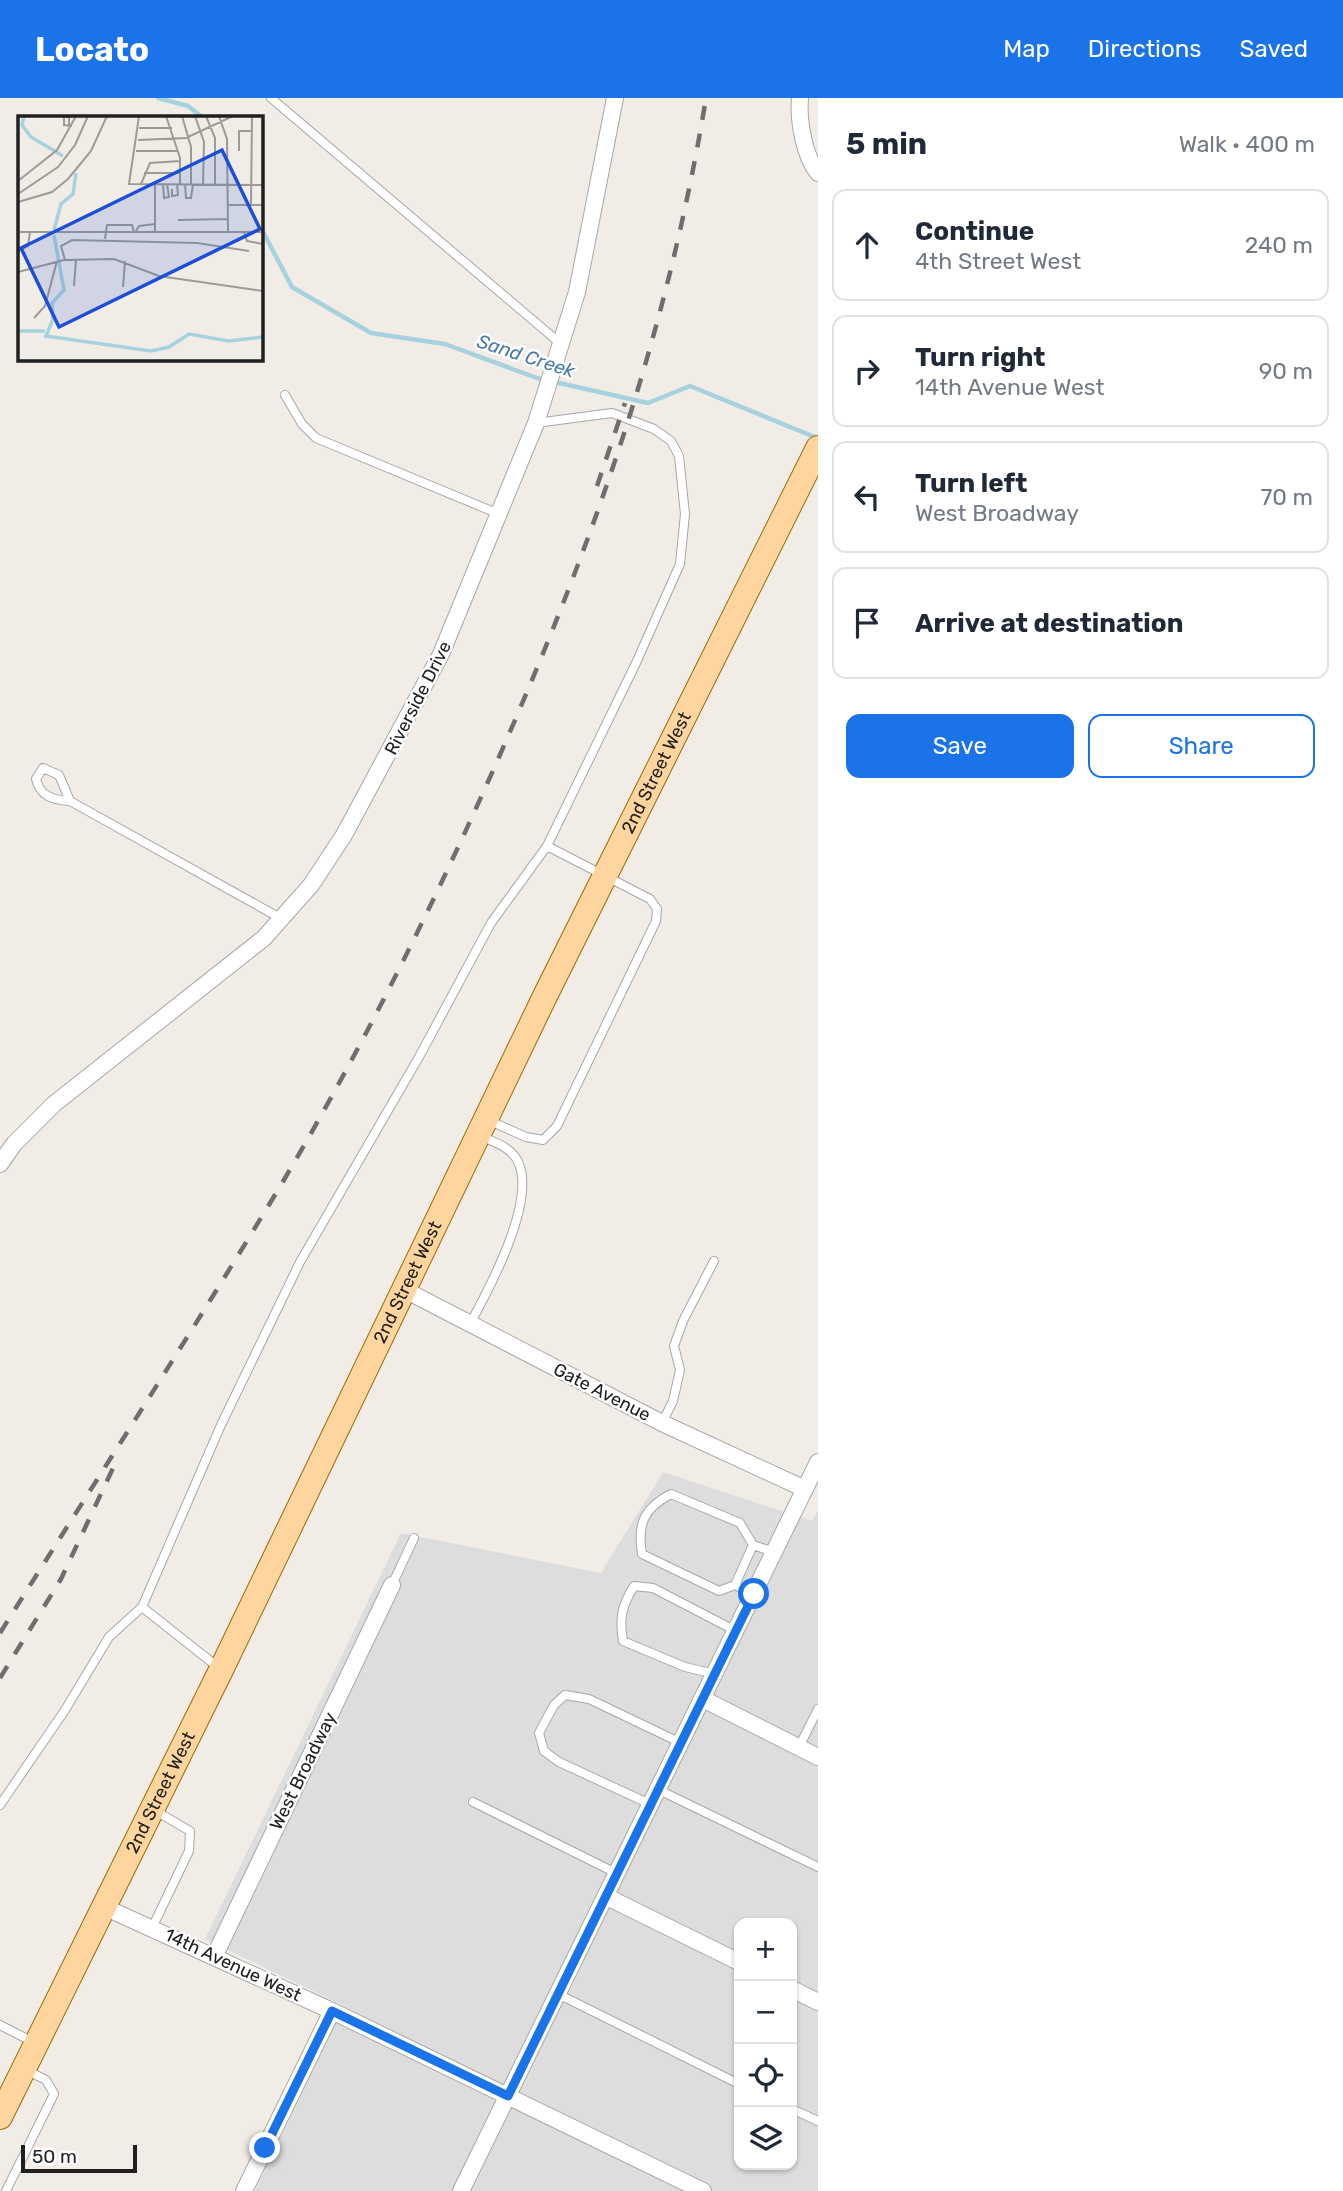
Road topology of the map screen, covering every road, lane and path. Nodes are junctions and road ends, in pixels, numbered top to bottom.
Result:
1 (271, 98) edge
2 (615, 98) edge
3 (800, 98) edge
4 (818, 173) edge
5 (561, 344) junction
6 (285, 395) dead end
7 (536, 423) junction
8 (814, 455) edge
9 (499, 514) junction
10 (70, 801) junction
11 (547, 846) junction
12 (606, 874) junction
13 (282, 919) junction
14 (482, 1127) junction
15 (0, 1164) edge
16 (714, 1261) dead end
17 (403, 1289) junction
18 (470, 1324) junction
19 (663, 1423) junction
20 (818, 1462) edge
21 (805, 1489) junction
22 (414, 1538) dead end
23 (753, 1545) junction
24 (774, 1552) junction
25 (392, 1585) joint
26 (735, 1585) junction
27 (754, 1594) junction
28 (142, 1607) junction
29 (736, 1631) junction
30 (221, 1670) junction
31 (715, 1674) junction
32 (703, 1699) junction
33 (818, 1709) edge
34 (681, 1743) junction
35 (799, 1748) junction
36 (818, 1757) edge
37 (655, 1797) junction
38 (473, 1802) dead end
39 (0, 1805) edge
40 (150, 1808) junction
41 (818, 1867) edge
42 (618, 1874) junction
43 (607, 1896) junction
44 (102, 1906) junction
45 (152, 1928) junction
46 (214, 1957) junction
47 (734, 1960) edge
48 (797, 1992) edge
49 (558, 1994) junction
50 (818, 2002) edge
51 (332, 2011) junction
52 (0, 2025) edge
53 (35, 2044) junction
54 (24, 2068) junction
55 (734, 2082) edge
56 (508, 2096) junction
57 (797, 2112) edge
58 (0, 2117) edge
59 (818, 2122) edge
60 (6, 2191) edge
61 (244, 2191) edge
62 (461, 2191) edge
63 (703, 2191) edge

1 - 5 lane
2 - 5 street, Riverside Drive
3 - 4 street
5 - 7 street, Riverside Drive
6 - 9 lane
7 - 9 street, Riverside Drive
7 - 11 lane
8 - 12 main road, 2nd Street West
9 - 13 street, Riverside Drive
10 - 10 lane
10 - 13 lane
11 - 12 lane
11 - 28 lane
12 - 14 main road, 2nd Street West
12 - 14 lane
13 - 15 street, Riverside Drive
14 - 17 main road, 2nd Street West
14 - 18 lane
16 - 19 lane
17 - 18 street, Gate Avenue
17 - 30 main road, 2nd Street West
18 - 19 street, Gate Avenue
19 - 21 street, Gate Avenue
20 - 21 street
21 - 24 street
22 - 25 lane
23 - 24 lane
23 - 26 lane
23 - 26 lane
24 - 27 street
25 - 46 street, West Broadway
26 - 27 lane
27 - 29 street
28 - 30 lane
28 - 39 lane
29 - 31 street
29 - 31 lane
30 - 40 main road, 2nd Street West
31 - 32 street
32 - 34 street
32 - 35 street
33 - 35 lane
34 - 37 street
34 - 37 lane
35 - 36 street
37 - 41 lane
37 - 42 street
38 - 42 lane
40 - 44 main road, 2nd Street West
40 - 45 lane
42 - 43 street
43 - 47 street
43 - 49 street
44 - 45 street, 14th Avenue West
44 - 53 main road, 2nd Street West
45 - 46 street, 14th Avenue West
46 - 51 street, 14th Avenue West
48 - 50 street
49 - 55 lane
49 - 56 street
51 - 56 street, 14th Avenue West
51 - 61 street
52 - 53 lane
53 - 54 main road, 2nd Street West
54 - 58 main road, 2nd Street West
54 - 60 lane
56 - 62 street
56 - 63 street, 14th Avenue West
57 - 59 lane

